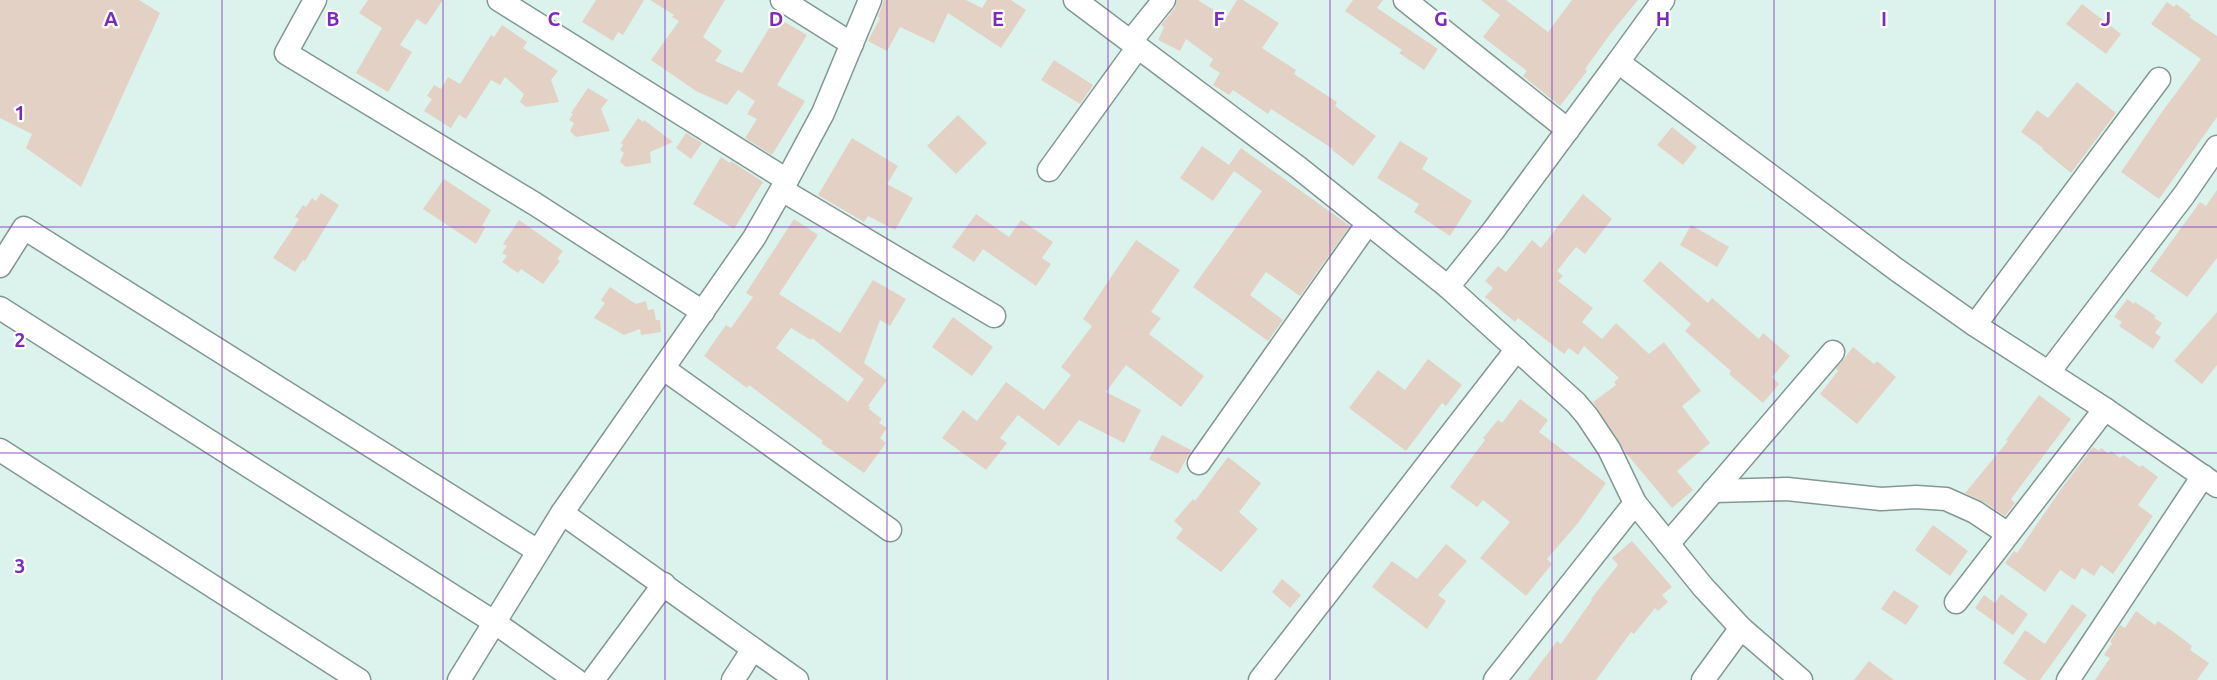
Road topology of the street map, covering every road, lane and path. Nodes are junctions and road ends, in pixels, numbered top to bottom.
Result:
1 (315, 0) edge
2 (499, 0) edge
3 (782, 0) edge
4 (870, 0) edge
5 (1075, 0) edge
6 (1164, 0) edge
7 (1405, 0) edge
8 (1663, 0) edge
9 (852, 44) junction
10 (1134, 44) junction
11 (1618, 62) junction
12 (2159, 79) dead end
13 (1568, 130) junction
14 (2217, 147) edge
15 (1049, 170) dead end
16 (785, 185) junction
17 (1368, 223) junction
18 (0, 266) edge
19 (1448, 287) junction
20 (0, 308) edge
21 (704, 312) junction
22 (994, 316) dead end
23 (1975, 325) junction
24 (1517, 350) junction
25 (1833, 351) dead end
26 (664, 369) junction
27 (2049, 372) junction
28 (2105, 409) junction
29 (0, 450) edge
30 (1199, 463) dead end
31 (2210, 481) edge
32 (1713, 491) junction
33 (1635, 503) junction
34 (562, 513) junction
35 (890, 530) dead end
36 (2008, 534) junction
37 (1668, 544) junction
38 (538, 551) junction
39 (664, 584) junction
40 (1956, 602) dead end
41 (494, 622) junction
42 (1741, 628) junction
43 (753, 649) junction
44 (359, 680) edge
45 (459, 680) edge
46 (576, 680) edge
47 (593, 680) edge
48 (733, 680) edge
49 (797, 680) edge
50 (1260, 680) edge
51 (1495, 680) edge
52 (1703, 680) edge
53 (1801, 680) edge
54 (2068, 680) edge

1 - 21 street
2 - 16 street
3 - 9 street
4 - 9 street
5 - 10 street
6 - 10 street
7 - 13 street
8 - 11 street
9 - 16 street
10 - 15 street
10 - 17 street
11 - 13 street
11 - 23 street
12 - 23 street
13 - 19 street
14 - 27 street
16 - 21 street
16 - 22 street
17 - 19 street
17 - 30 street
18 - 38 street
19 - 24 street
20 - 41 street
21 - 26 street
23 - 27 street
24 - 33 street
24 - 50 street
25 - 32 street
26 - 34 street
26 - 35 street
27 - 28 street
28 - 31 street
28 - 36 street
29 - 44 street
31 - 54 street
32 - 36 street
32 - 37 street
33 - 37 street
33 - 51 street
34 - 38 street
34 - 39 street
36 - 40 street
37 - 42 street
38 - 41 street
39 - 43 street
39 - 47 street
41 - 45 street
41 - 46 street
42 - 52 street
42 - 53 street
43 - 48 street
43 - 49 street

